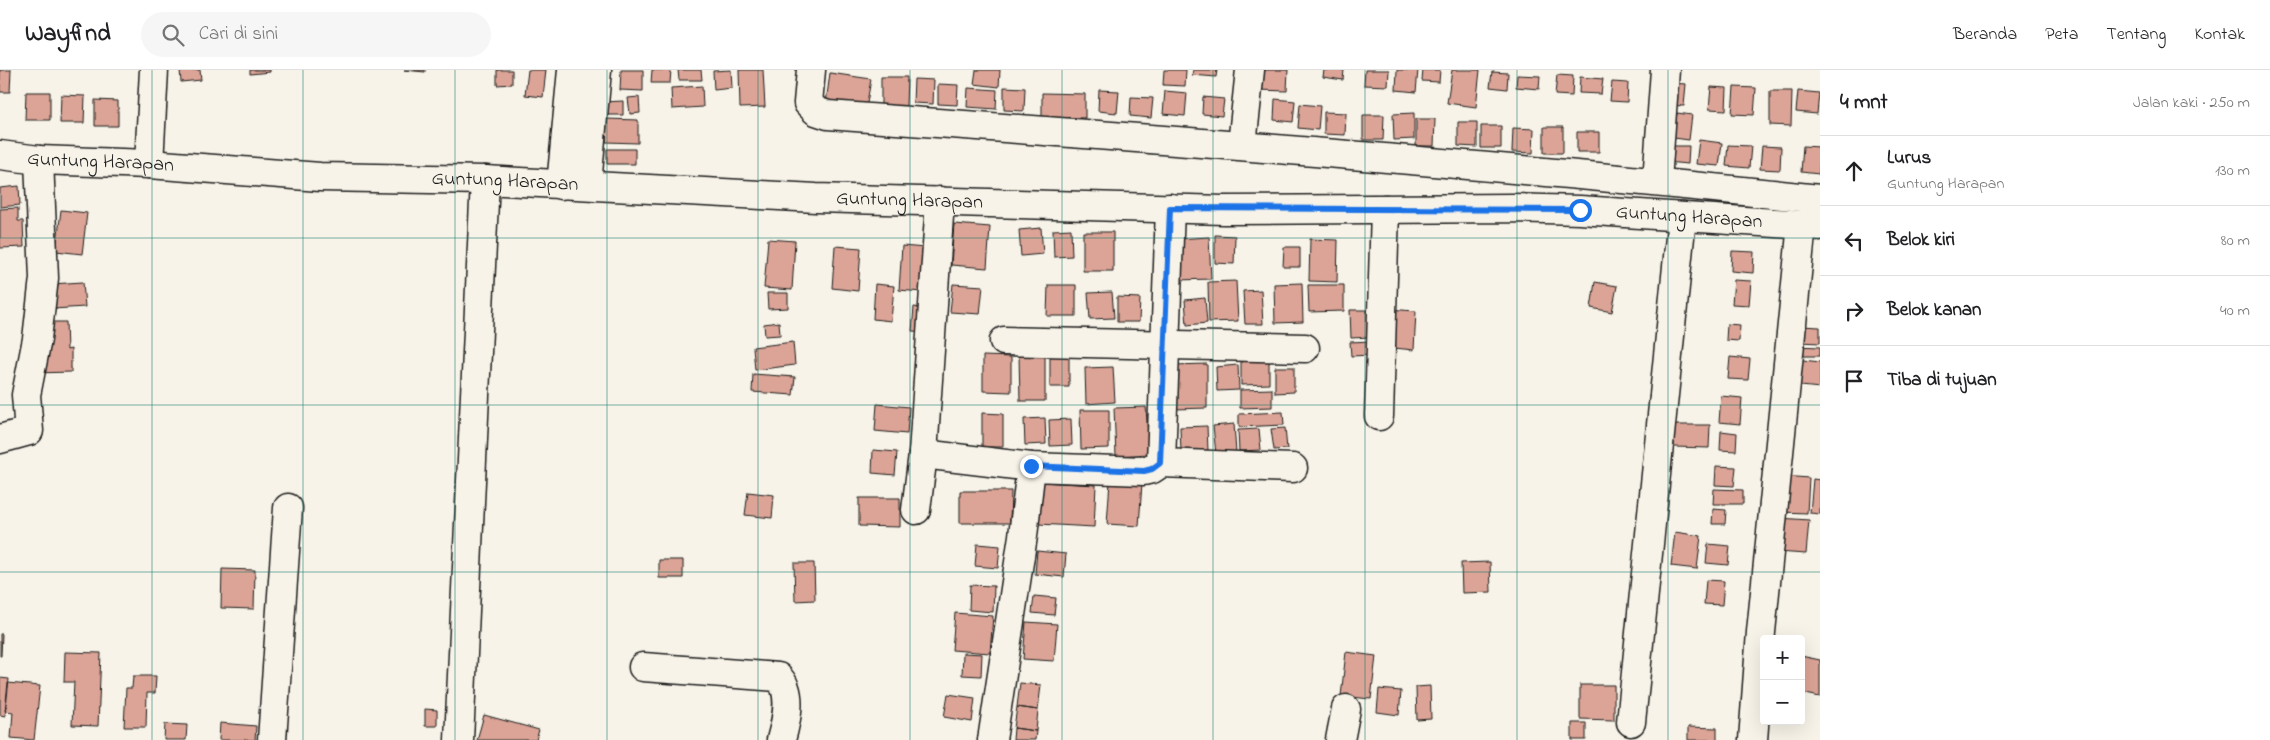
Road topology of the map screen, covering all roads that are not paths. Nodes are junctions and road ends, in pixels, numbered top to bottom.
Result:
1 (154, 70) edge
2 (572, 70) edge
3 (597, 70) edge
4 (811, 70) edge
5 (1250, 70) edge
6 (1665, 70) edge
7 (1242, 145) junction
8 (0, 155) edge
9 (39, 160) junction
10 (149, 164) junction
11 (486, 180) junction
12 (1657, 182) junction
13 (574, 185) junction
14 (1820, 199) edge
15 (940, 201) junction
16 (1170, 208) junction
17 (1385, 209) junction
18 (1682, 217) junction
19 (1811, 225) edge
20 (1004, 341) dead end
21 (1165, 346) junction
22 (1305, 348) dead end
23 (1379, 416) dead end
24 (0, 439) edge
25 (923, 454) junction
26 (1160, 463) junction
27 (1031, 466) junction
28 (1293, 468) dead end
29 (288, 508) dead end
30 (916, 510) dead end
31 (644, 667) dead end
32 (1346, 709) dead end
33 (1631, 722) dead end
34 (272, 740) edge
35 (458, 740) edge
36 (781, 740) edge
37 (992, 740) edge
38 (1340, 740) edge
39 (1753, 740) edge

1 - 10 street
2 - 13 street
3 - 13 street
4 - 7 street
5 - 7 street
6 - 12 street
7 - 12 street
8 - 9 street, Guntung Harapan
9 - 10 street, Guntung Harapan
9 - 24 street
10 - 11 street, Guntung Harapan
11 - 13 street, Guntung Harapan
11 - 35 street
12 - 14 street
13 - 15 street, Guntung Harapan
15 - 16 street, Guntung Harapan
15 - 25 street
16 - 17 street, Guntung Harapan
16 - 21 street
17 - 18 street, Guntung Harapan
17 - 23 street
18 - 19 street, Guntung Harapan
18 - 33 street
19 - 39 street
20 - 21 street
21 - 22 street
21 - 26 street
25 - 27 street
25 - 30 street
26 - 27 street
26 - 28 street
27 - 37 street
29 - 34 street
31 - 36 street
32 - 38 street

